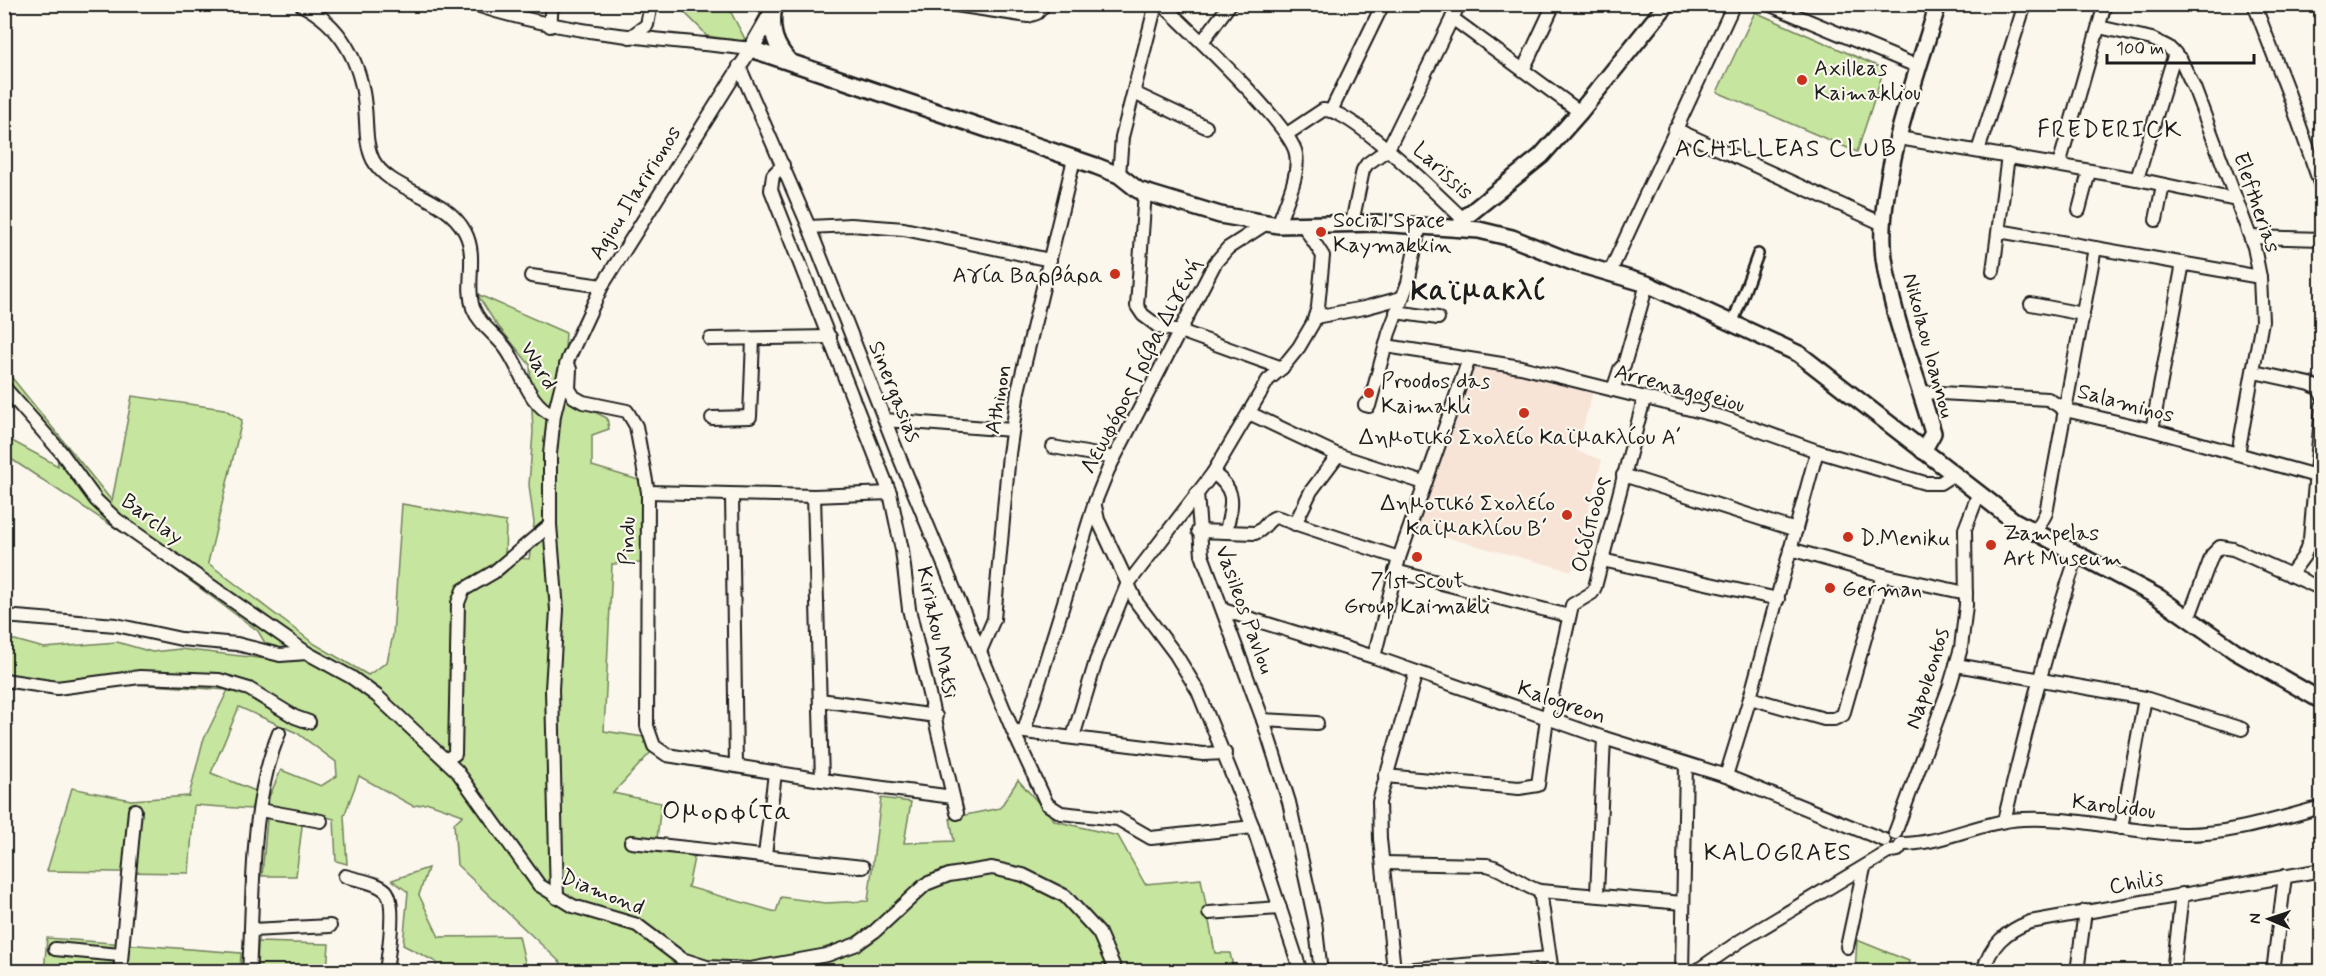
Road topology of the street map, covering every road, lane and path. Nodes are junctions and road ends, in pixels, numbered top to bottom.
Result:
1 (300, 4) edge
2 (472, 4) edge
3 (552, 4) edge
4 (949, 4) edge
5 (1045, 4) edge
6 (1156, 4) edge
7 (1162, 4) edge
8 (1230, 4) edge
9 (1383, 4) edge
10 (1459, 4) edge
11 (1554, 4) edge
12 (1668, 4) edge
13 (1734, 4) edge
14 (1768, 4) edge
15 (1938, 4) edge
16 (2025, 4) edge
17 (2105, 4) edge
18 (2254, 4) edge
19 (775, 8) edge
20 (651, 10) edge
21 (1452, 18) junction
22 (550, 26) junction
23 (2099, 27) junction
24 (630, 37) junction
25 (666, 40) junction
26 (1202, 42) junction
27 (751, 49) junction
28 (2175, 53) junction
29 (790, 62) junction
30 (739, 66) junction
31 (1919, 67) junction
32 (1523, 70) junction
33 (1134, 93) junction
34 (1332, 111) junction
35 (1580, 112) junction
36 (1206, 127) dead end
37 (1675, 129) junction
38 (1287, 134) junction
39 (1899, 138) junction
40 (1388, 149) junction
41 (1978, 151) junction
42 (2008, 156) junction
43 (1074, 159) junction
44 (783, 165) junction
45 (2059, 165) junction
46 (2089, 172) junction
47 (1119, 175) junction
48 (2137, 179) junction
49 (2163, 185) junction
50 (2322, 189) edge
51 (1145, 191) junction
52 (2236, 200) junction
53 (2079, 210) dead end
54 (2156, 220) dead end
55 (1352, 223) junction
56 (1462, 223) junction
57 (1272, 224) junction
58 (1882, 224) junction
59 (1303, 225) junction
60 (1420, 225) junction
61 (810, 227) junction
62 (1998, 231) junction
63 (2251, 237) junction
64 (2322, 239) edge
65 (2096, 248) junction
66 (1758, 254) dead end
67 (821, 258) junction
68 (1050, 260) junction
69 (2183, 263) junction
70 (804, 271) junction
71 (1993, 271) dead end
72 (1610, 272) junction
73 (531, 276) dead end
74 (2260, 277) junction
75 (1647, 284) junction
76 (602, 286) junction
77 (1401, 298) junction
78 (2031, 304) dead end
79 (1396, 312) junction
80 (2083, 314) junction
81 (1315, 317) junction
82 (1438, 318) dead end
83 (1733, 322) junction
84 (1180, 331) junction
85 (830, 337) junction
86 (710, 339) dead end
87 (753, 339) junction
88 (1386, 346) junction
89 (1469, 359) junction
90 (566, 365) junction
91 (1282, 368) junction
92 (2254, 372) junction
93 (4, 387) edge
94 (1614, 390) junction
95 (1922, 392) junction
96 (2322, 395) edge
97 (1644, 399) junction
98 (1365, 405) dead end
99 (2322, 406) edge
100 (2065, 410) junction
101 (1249, 413) junction
102 (554, 415) junction
103 (712, 418) dead end
104 (885, 420) junction
105 (1012, 430) junction
106 (2152, 430) junction
107 (1053, 447) dead end
108 (1817, 451) junction
109 (1923, 451) junction
110 (898, 454) junction
111 (2238, 454) junction
112 (1338, 455) junction
113 (1114, 458) junction
114 (879, 460) junction
115 (1213, 474) junction
116 (1954, 474) junction
117 (1623, 475) junction
118 (2316, 476) junction
119 (1424, 483) junction
120 (648, 492) junction
121 (890, 493) junction
122 (1197, 494) junction
123 (1978, 495) junction
124 (732, 496) junction
125 (814, 496) junction
126 (1095, 502) junction
127 (1294, 524) junction
128 (550, 525) junction
129 (1796, 530) junction
130 (1198, 531) junction
131 (1226, 532) junction
132 (2035, 533) junction
133 (1790, 549) junction
134 (2077, 556) junction
135 (1399, 558) junction
136 (1602, 560) junction
137 (1395, 571) junction
138 (1883, 575) junction
139 (2290, 575) junction
140 (1127, 585) junction
141 (2322, 589) edge
142 (1966, 593) junction
143 (1778, 599) junction
144 (1223, 610) junction
145 (4, 616) edge
146 (1569, 616) junction
147 (2189, 617) junction
148 (981, 650) junction
149 (307, 653) junction
150 (1374, 657) junction
151 (1956, 665) junction
152 (1416, 672) junction
153 (2038, 679) junction
154 (4, 680) edge
155 (1750, 698) junction
156 (2145, 698) junction
157 (820, 700) junction
158 (2322, 701) edge
159 (936, 716) junction
160 (1547, 718) junction
161 (1263, 720) junction
162 (309, 722) dead end
163 (1317, 723) dead end
164 (2242, 729) dead end
165 (1019, 731) junction
166 (279, 733) dead end
167 (1073, 737) junction
168 (1604, 738) junction
169 (1225, 753) junction
170 (447, 759) junction
171 (1686, 764) junction
172 (735, 765) junction
173 (775, 773) junction
174 (1385, 776) junction
175 (1726, 776) junction
176 (822, 780) junction
177 (953, 797) junction
178 (2322, 807) edge
179 (135, 810) dead end
180 (260, 810) junction
181 (957, 813) dead end
182 (321, 821) dead end
183 (2004, 821) junction
184 (1253, 826) junction
185 (2121, 828) junction
186 (1889, 841) junction
187 (631, 842) dead end
188 (765, 855) junction
189 (1383, 863) junction
190 (863, 867) dead end
191 (1864, 868) junction
192 (2322, 870) edge
193 (345, 876) dead end
194 (2285, 876) junction
195 (1540, 891) junction
196 (1597, 894) junction
197 (2182, 894) junction
198 (557, 898) junction
199 (1683, 903) junction
200 (1280, 909) junction
201 (2085, 911) junction
202 (1209, 913) dead end
203 (330, 926) dead end
204 (252, 930) junction
205 (1847, 947) dead end
206 (56, 949) dead end
207 (120, 955) junction
208 (1549, 958) junction
209 (1394, 970) edge
210 (1412, 970) edge
211 (120, 972) edge
212 (249, 972) edge
213 (386, 972) edge
214 (1116, 972) edge
215 (1300, 972) edge
216 (1321, 972) edge
217 (1377, 972) edge
218 (1552, 972) edge
219 (1682, 972) edge
220 (1695, 972) edge
221 (1983, 972) edge
222 (2078, 972) edge
223 (2173, 972) edge
224 (2273, 972) edge

1 - 102 street, Ward
2 - 22 street
3 - 22 street
4 - 5 street
6 - 33 street
7 - 26 street
8 - 26 street
9 - 34 street
10 - 21 street
11 - 32 street
12 - 35 street
13 - 37 street
14 - 31 street
15 - 31 street, Nikolaou Ioannou
16 - 41 street
17 - 23 street
18 - 50 street
19 - 27 street, Agiou Ilaririonos
19 - 29 street
20 - 24 street
20 - 25 street
21 - 32 street
21 - 40 street
22 - 24 street
23 - 28 street
23 - 45 street
24 - 25 street
25 - 27 street
26 - 38 street
27 - 29 street
27 - 30 street, Agiou Ilaririonos
28 - 48 street
28 - 52 street, Eleftherias
29 - 43 street
30 - 44 street, Sinergasias
30 - 76 street, Agiou Ilaririonos
31 - 39 street, Nikolaou Ioannou
32 - 35 street
33 - 36 street
33 - 47 street
34 - 38 street
34 - 40 street, Larissis
35 - 56 street
37 - 58 street
37 - 72 street
38 - 57 street
39 - 41 street
39 - 58 street, Nikolaou Ioannou
40 - 55 street
40 - 56 street, Larissis
41 - 42 street
42 - 45 street
42 - 62 street
43 - 47 street
43 - 68 street, Athinon
44 - 61 street, Sinergasias
44 - 70 street, Kiriakou Matsi
45 - 46 street
46 - 48 street
46 - 53 street
47 - 51 street
48 - 49 street
49 - 52 street
49 - 54 street
51 - 57 street
51 - 84 street
52 - 63 street, Eleftherias
55 - 59 street
55 - 60 street
56 - 60 street
56 - 72 street
57 - 59 street
57 - 84 street, Λεωφόρος Γρίβα Διγενή
58 - 95 street, Nikolaou Ioannou
59 - 81 street
60 - 77 street
61 - 67 street, Sinergasias
61 - 68 street
62 - 65 street
62 - 71 street
63 - 64 street
63 - 74 street, Eleftherias
65 - 69 street
65 - 80 street
66 - 83 street
67 - 70 street
67 - 104 street, Sinergasias
68 - 105 street, Athinon
69 - 74 street
69 - 106 street
70 - 85 street, Kiriakou Matsi
72 - 75 street
73 - 76 street
74 - 92 street, Eleftherias
75 - 83 street
75 - 94 street
76 - 90 street, Agiou Ilaririonos
77 - 79 street
77 - 81 street
78 - 80 street
79 - 82 street
79 - 88 street
80 - 100 street
81 - 91 street
83 - 109 street
84 - 91 street
84 - 113 street, Λεωφόρος Γρίβα Διγενή
85 - 87 street
85 - 114 street, Kiriakou Matsi
86 - 87 street
87 - 103 street
88 - 89 street, Arrenagogeiou
88 - 98 street
89 - 94 street, Arrenagogeiou
89 - 119 street
90 - 102 street, Agiou Ilaririonos
90 - 120 street, Pindu
91 - 101 street
92 - 96 street
92 - 111 street, Eleftherias
93 - 149 street, Barclay
94 - 97 street, Arrenagogeiou
95 - 100 street, Salaminos
95 - 109 street, Nikolaou Ioannou
97 - 108 street, Arrenagogeiou
97 - 117 street, Οιδίποδος
99 - 118 street
100 - 106 street, Salaminos
100 - 132 street
101 - 112 street
101 - 115 street
102 - 128 street, Ward
104 - 105 street
104 - 110 street, Sinergasias
105 - 148 street, Athinon
106 - 111 street, Salaminos
107 - 113 street
108 - 116 street, Arrenagogeiou
108 - 129 street
109 - 116 street
110 - 114 street
110 - 148 street, Sinergasias
111 - 118 street, Salaminos
112 - 119 street
112 - 127 street
113 - 126 street, Λεωφόρος Γρίβα Διγενή
114 - 121 street, Kiriakou Matsi
115 - 122 street
115 - 131 street
116 - 123 street
117 - 129 street
117 - 136 street, Οιδίποδος
118 - 139 street
119 - 135 street
120 - 124 street
120 - 172 street, Pindu
121 - 125 street
121 - 159 street, Kiriakou Matsi
122 - 130 street, Vasileos Pavlou
122 - 140 street
123 - 132 street
123 - 142 street, Napoleontos
124 - 125 street
124 - 172 street
125 - 157 street
126 - 140 street, Λεωφόρος Γρίβα Διγενή
126 - 165 street
127 - 131 street
127 - 135 street
128 - 170 street
128 - 198 street, Ward
129 - 133 street
130 - 131 street
130 - 144 street, Vasileos Pavlou
132 - 134 street
133 - 138 street
133 - 143 street
134 - 147 street
134 - 153 street
135 - 137 street
136 - 143 street
136 - 146 street, Οιδίποδος
137 - 146 street
137 - 150 street
138 - 142 street
138 - 155 street
139 - 141 street
139 - 147 street
140 - 167 street
140 - 169 street, Λεωφόρος Γρίβα Διγενή
142 - 151 street, Napoleontos
143 - 155 street
144 - 150 street, Kalogreon
144 - 161 street, Vasileos Pavlou
145 - 149 street
146 - 160 street, Οιδίποδος
147 - 158 street
148 - 165 street, Sinergasias
149 - 170 street, Diamond
150 - 152 street, Kalogreon
151 - 153 street
151 - 186 street, Napoleontos
152 - 160 street, Kalogreon
152 - 174 street
153 - 156 street
153 - 183 street
154 - 162 street
155 - 175 street
156 - 164 street
156 - 185 street
157 - 159 street
157 - 176 street
159 - 177 street, Kiriakou Matsi
160 - 168 street, Kalogreon
160 - 174 street, Οιδίποδος
161 - 163 street
161 - 216 street, Vasileos Pavlou
165 - 167 street
165 - 184 street, Sinergasias
166 - 180 street
167 - 169 street
168 - 171 street, Kalogreon
168 - 196 street
169 - 184 street, Λεωφόρος Γρίβα Διγενή
170 - 198 street, Diamond
171 - 175 street, Kalogreon
171 - 199 street
172 - 173 street
173 - 176 street
173 - 188 street
174 - 189 street
175 - 186 street, Kalogreon
176 - 177 street
177 - 181 street, Kiriakou Matsi
178 - 185 street, Karolidou
179 - 207 street
180 - 182 street
180 - 204 street
183 - 185 street, Karolidou
183 - 186 street, Karolidou
184 - 200 street, Λεωφόρος Γρίβα Διγενή
186 - 191 street
187 - 188 street
188 - 190 street
189 - 195 street
189 - 209 street
191 - 205 street
191 - 220 street
192 - 194 street, Chilis
193 - 213 street
194 - 197 street, Chilis
194 - 224 street
195 - 196 street
195 - 208 street
196 - 199 street
197 - 201 street, Chilis
197 - 223 street
198 - 214 street, Diamond
199 - 219 street
200 - 202 street
200 - 215 street, Λεωφόρος Γρίβα Διγενή
201 - 221 street, Chilis
201 - 222 street
203 - 204 street
204 - 212 street
206 - 207 street
207 - 211 street
208 - 210 street
208 - 218 street
209 - 210 street
209 - 217 street

